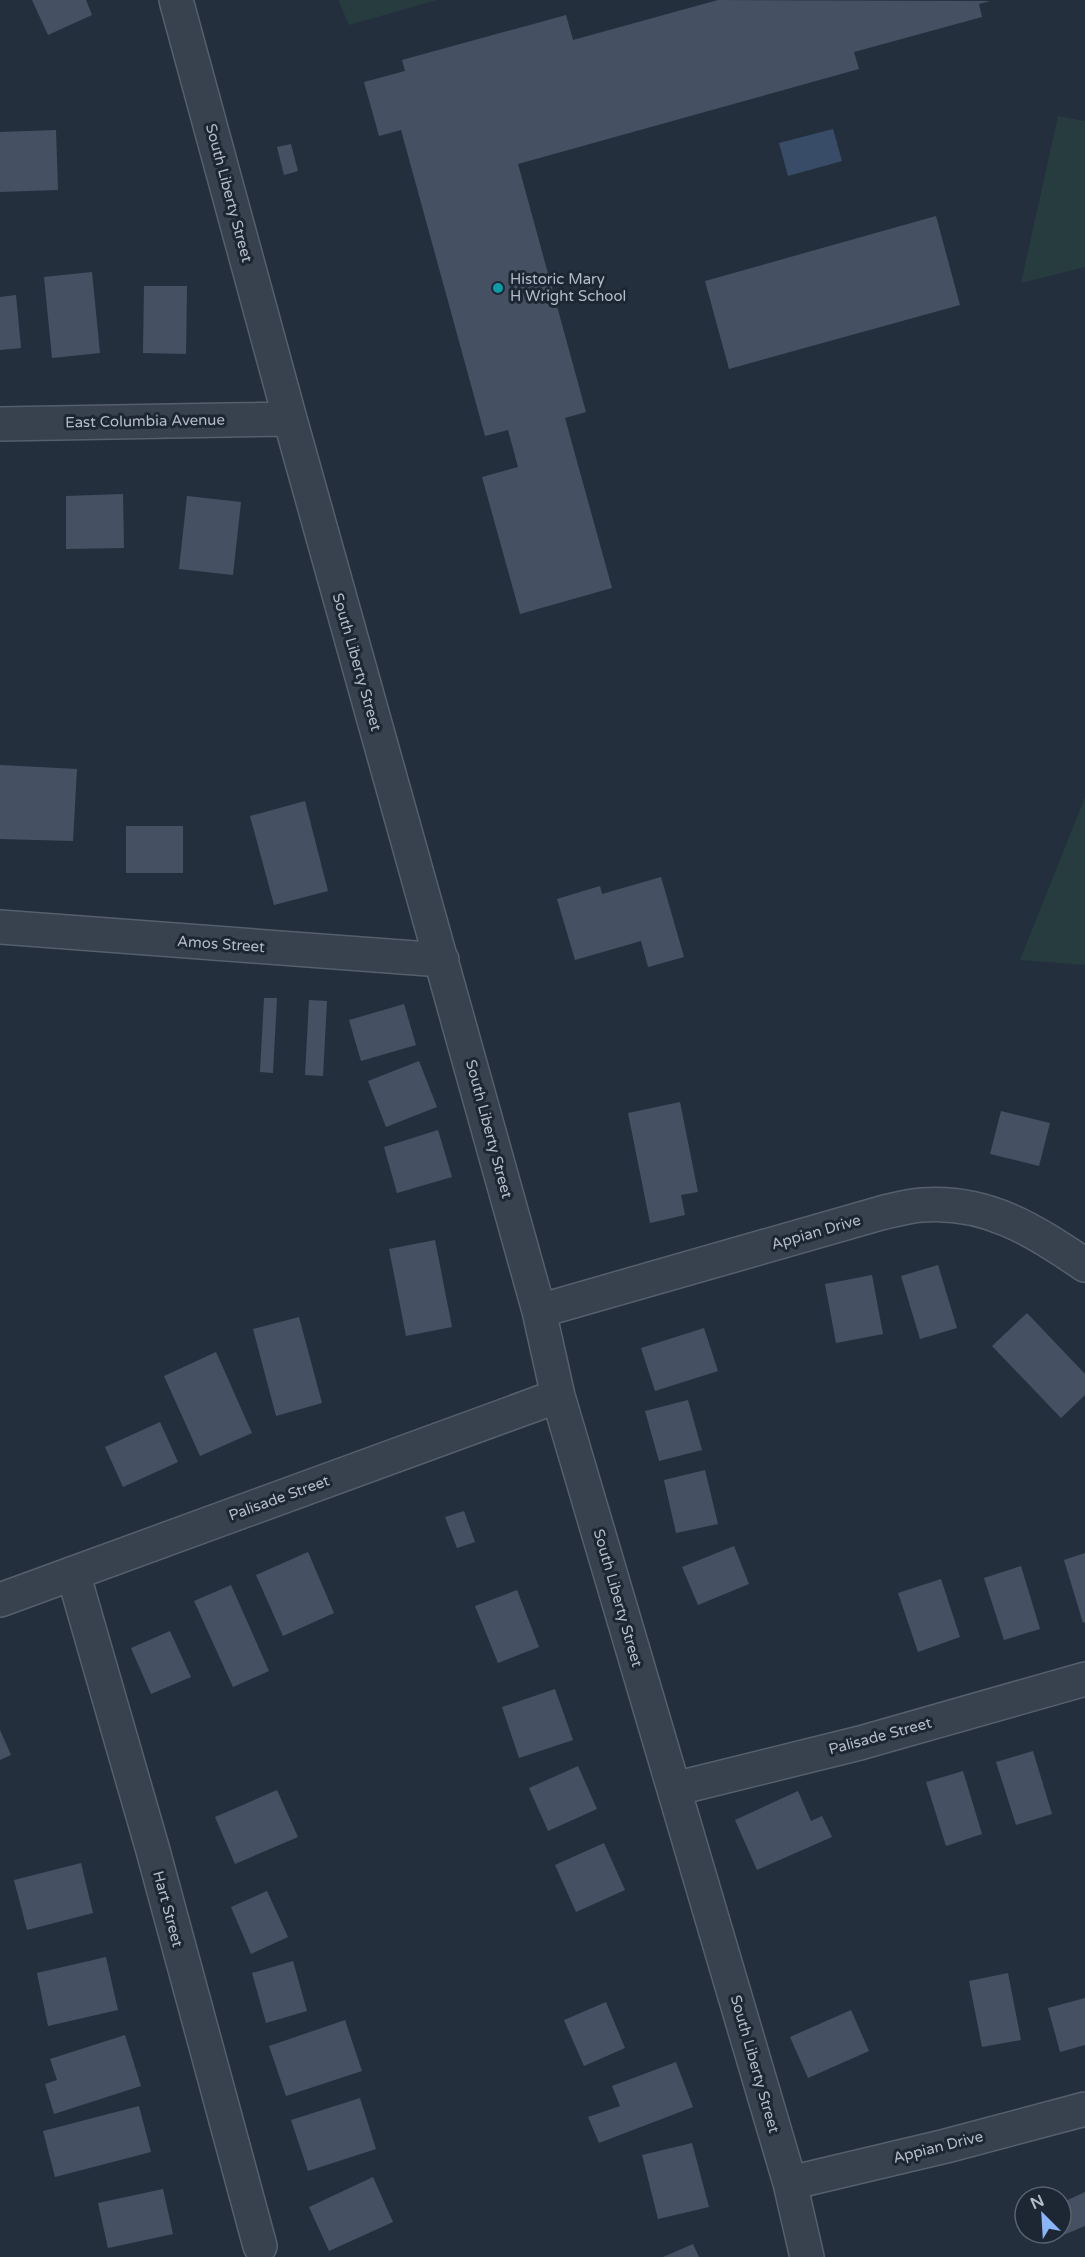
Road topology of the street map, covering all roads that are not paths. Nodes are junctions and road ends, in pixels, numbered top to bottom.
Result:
1 (176, 0) edge
2 (290, 419) junction
3 (0, 424) edge
4 (0, 927) edge
5 (442, 960) junction
6 (1085, 1265) edge
7 (539, 1311) junction
8 (558, 1396) junction
9 (73, 1573) junction
10 (0, 1600) edge
11 (1085, 1679) edge
12 (674, 1789) junction
13 (1085, 2109) edge
14 (790, 2183) junction
15 (260, 2246) dead end
16 (807, 2257) edge

1 - 2 street, South Liberty Street
2 - 3 street, East Columbia Avenue
2 - 5 street, South Liberty Street
4 - 5 street, Amos Street
5 - 7 street, South Liberty Street
6 - 7 street, Appian Drive
7 - 8 street, South Liberty Street
8 - 9 street, Palisade Street
8 - 12 street, South Liberty Street
9 - 10 street, Palisade Street
9 - 15 street, Hart Street
11 - 12 street, Palisade Street
12 - 14 street, South Liberty Street
13 - 14 street, Appian Drive
14 - 16 street, South Liberty Street

